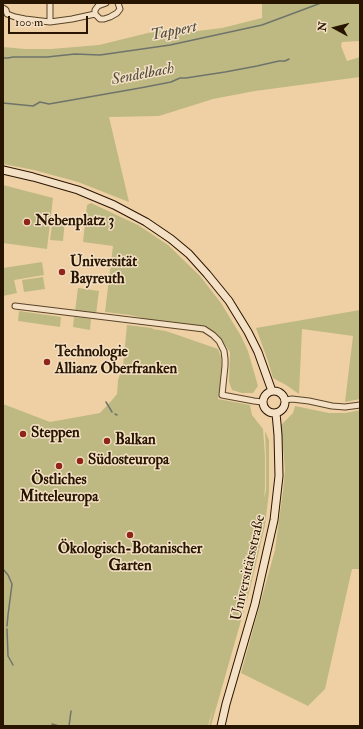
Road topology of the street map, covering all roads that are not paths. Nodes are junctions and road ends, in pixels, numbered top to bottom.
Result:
1 (50, 3) edge
2 (106, 3) edge
3 (118, 3) edge
4 (3, 8) edge
5 (94, 14) junction
6 (5, 16) edge
7 (50, 22) junction
8 (3, 170) edge
9 (14, 306) dead end
10 (272, 391) junction
11 (285, 400) junction
12 (262, 402) junction
13 (360, 405) edge
14 (276, 413) junction
15 (221, 726) edge

1 - 7 street
2 - 5 street
3 - 5 street
4 - 6 street
5 - 7 street
6 - 7 street
8 - 10 main road
9 - 12 street
10 - 11 main road
10 - 12 main road
11 - 13 street
11 - 14 main road
12 - 14 main road
14 - 15 main road, Universitätsstraße

